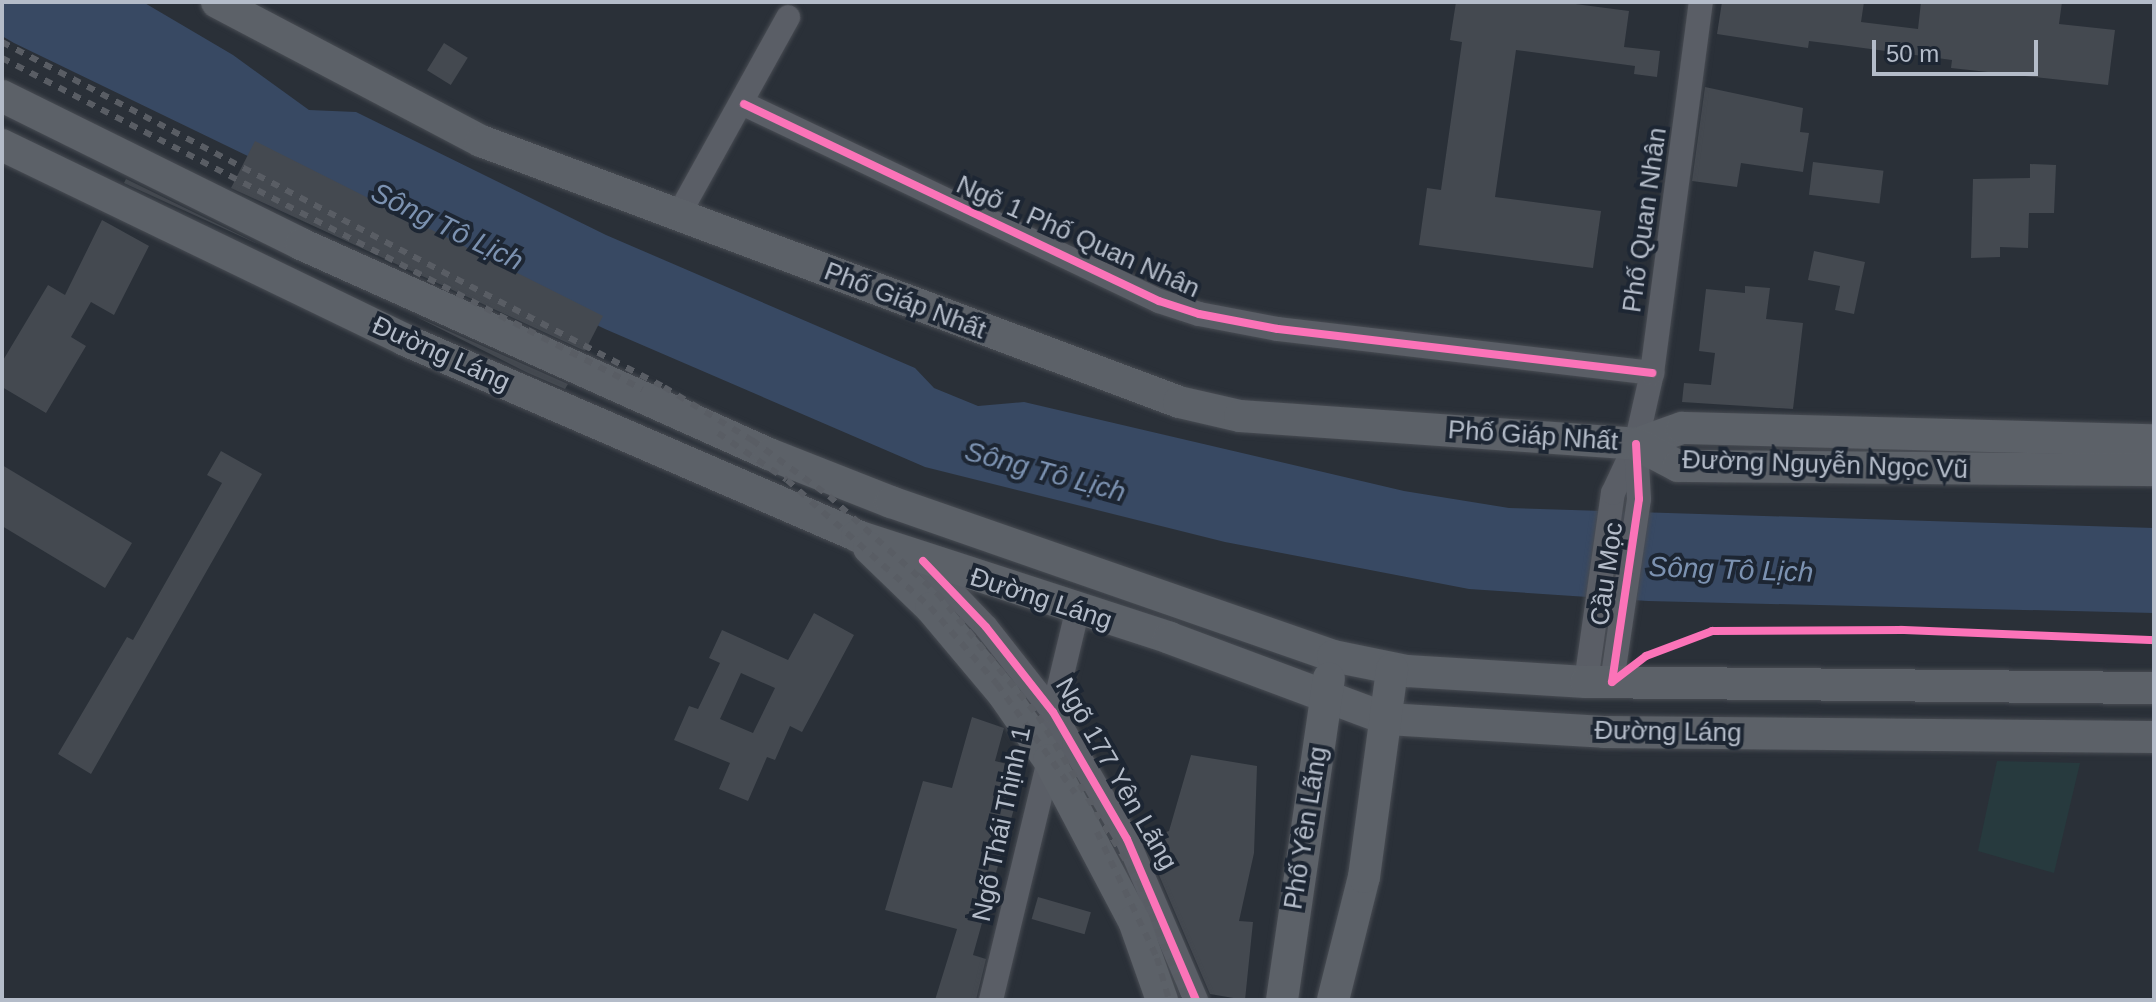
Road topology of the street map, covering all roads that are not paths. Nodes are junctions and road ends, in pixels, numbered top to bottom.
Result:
1 (217, 2) edge
2 (1701, 2) edge
3 (788, 17) dead end
4 (2, 96) edge
5 (744, 104) junction
6 (2, 145) edge
7 (679, 214) junction
8 (301, 244) junction
9 (282, 281) junction
10 (1652, 373) junction
11 (2154, 440) edge
12 (1636, 444) junction
13 (2154, 470) edge
14 (1613, 493) joint
15 (1639, 499) joint
16 (857, 536) junction
17 (923, 561) junction
18 (1077, 612) junction
19 (1333, 656) junction
20 (1601, 668) junction
21 (1392, 669) junction
22 (1890, 686) junction
23 (2154, 688) edge
24 (1325, 698) junction
25 (1053, 712) junction
26 (1387, 719) junction
27 (1888, 732) junction
28 (2154, 737) edge
29 (1049, 760) junction
30 (991, 1000) edge
31 (1162, 1000) edge
32 (1196, 1000) edge
33 (1282, 1000) edge
34 (1333, 1000) edge

1 - 7 main road, Phố Giáp Nhất
2 - 10 street, Phố Quan Nhân
3 - 5 street
4 - 8 main road, Đường Láng
5 - 7 street
5 - 10 street, Ngõ 1 Phố Quan Nhân
6 - 9 main road, Đường Láng
7 - 12 main road, Phố Giáp Nhất
8 - 9 main road
8 - 19 main road, Đường Láng
9 - 16 main road, Đường Láng
10 - 12 street, Phố Quan Nhân
11 - 12 main road, Đường Nguyễn Ngọc Vũ
12 - 13 main road, Đường Nguyễn Ngọc Vũ
12 - 14 street, Phố Quan Nhân
12 - 15 street, Phố Quan Nhân
14 - 20 street, Cầu Mọc
15 - 20 street, Cầu Mọc
16 - 17 main road, Đường Láng
16 - 29 main road
17 - 18 main road, Đường Láng
17 - 25 street, Ngõ 177 Yên Lãng
18 - 24 main road, Đường Láng
18 - 25 street, Ngõ Thái Thịnh 1
19 - 21 main road, Đường Láng
19 - 24 main road, Phố Yên Lãng
20 - 21 main road, Đường Láng
20 - 22 main road, Đường Láng
21 - 26 main road
22 - 23 main road, Đường Láng
22 - 27 main road
24 - 26 main road, Đường Láng
24 - 33 main road, Phố Yên Lãng
25 - 29 street, Ngõ Thái Thịnh 1
25 - 32 street, Ngõ 177 Yên Lãng
26 - 27 main road, Đường Láng
26 - 34 main road
27 - 28 main road, Đường Láng
29 - 30 street, Ngõ Thái Thịnh 1
29 - 31 main road

